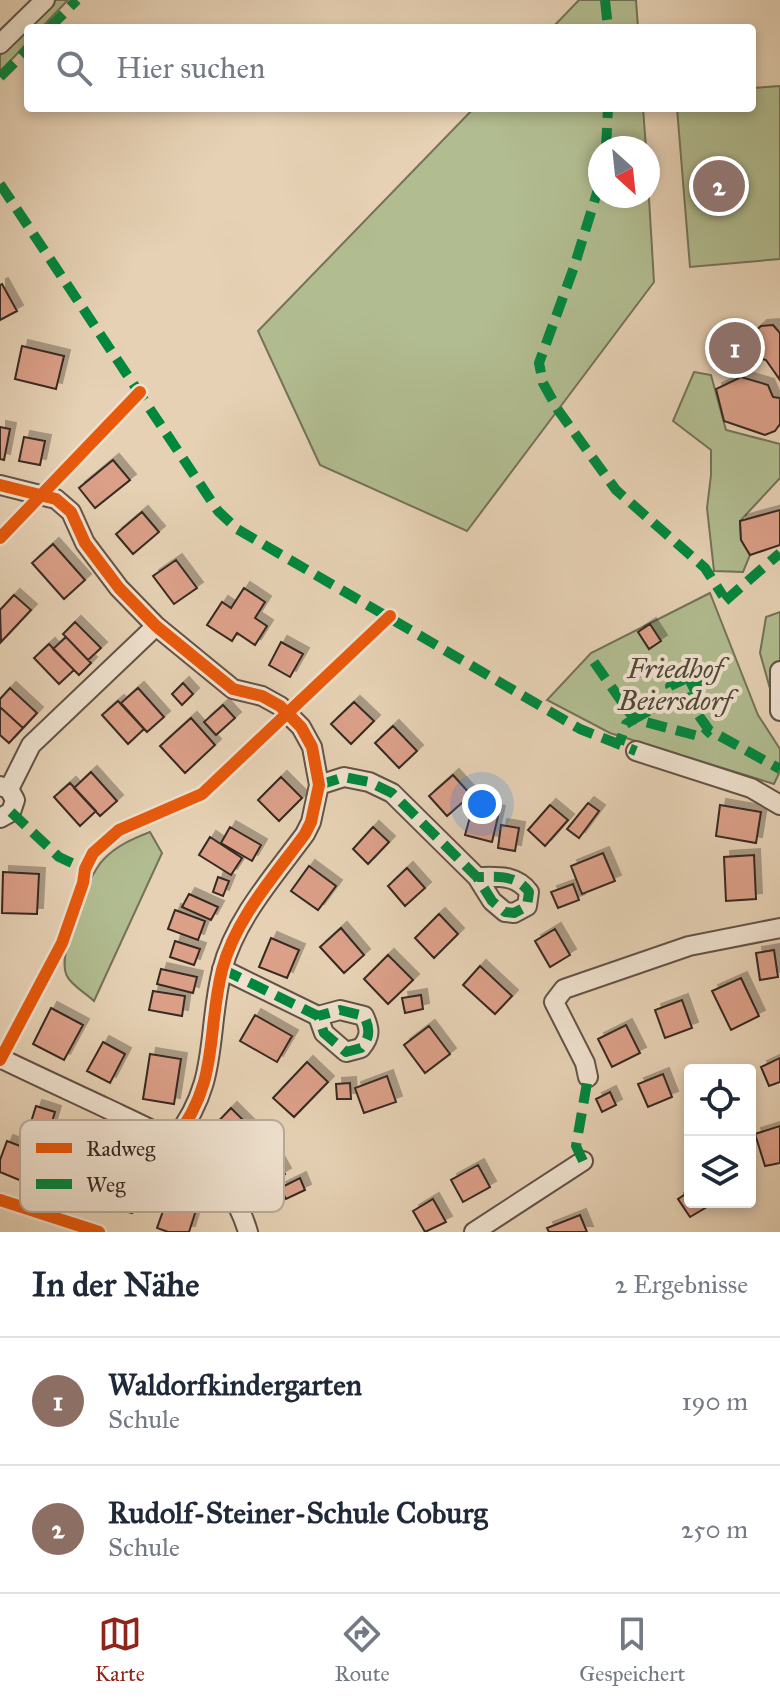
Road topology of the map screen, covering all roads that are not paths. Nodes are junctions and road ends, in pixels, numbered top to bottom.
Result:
1 (45, 0) edge
2 (0, 44) edge
3 (0, 485) edge
4 (156, 626) junction
5 (780, 671) edge
6 (780, 711) edge
7 (636, 751) dead end
8 (319, 785) junction
9 (4, 788) edge
10 (780, 805) edge
11 (0, 818) edge
12 (477, 877) dead end
13 (780, 928) edge
14 (222, 969) junction
15 (318, 1016) dead end
16 (0, 1058) edge
17 (588, 1077) dead end
18 (132, 1120) edge
19 (189, 1120) edge
20 (583, 1161) dead end
21 (239, 1212) edge
22 (248, 1232) edge
23 (474, 1232) edge

1 - 2 street
3 - 4 street
4 - 8 street
4 - 9 street
5 - 6 street
7 - 10 street
8 - 12 street
8 - 14 street
9 - 11 street
13 - 17 street
14 - 15 street
14 - 19 street
16 - 18 street
20 - 23 street
21 - 22 street

